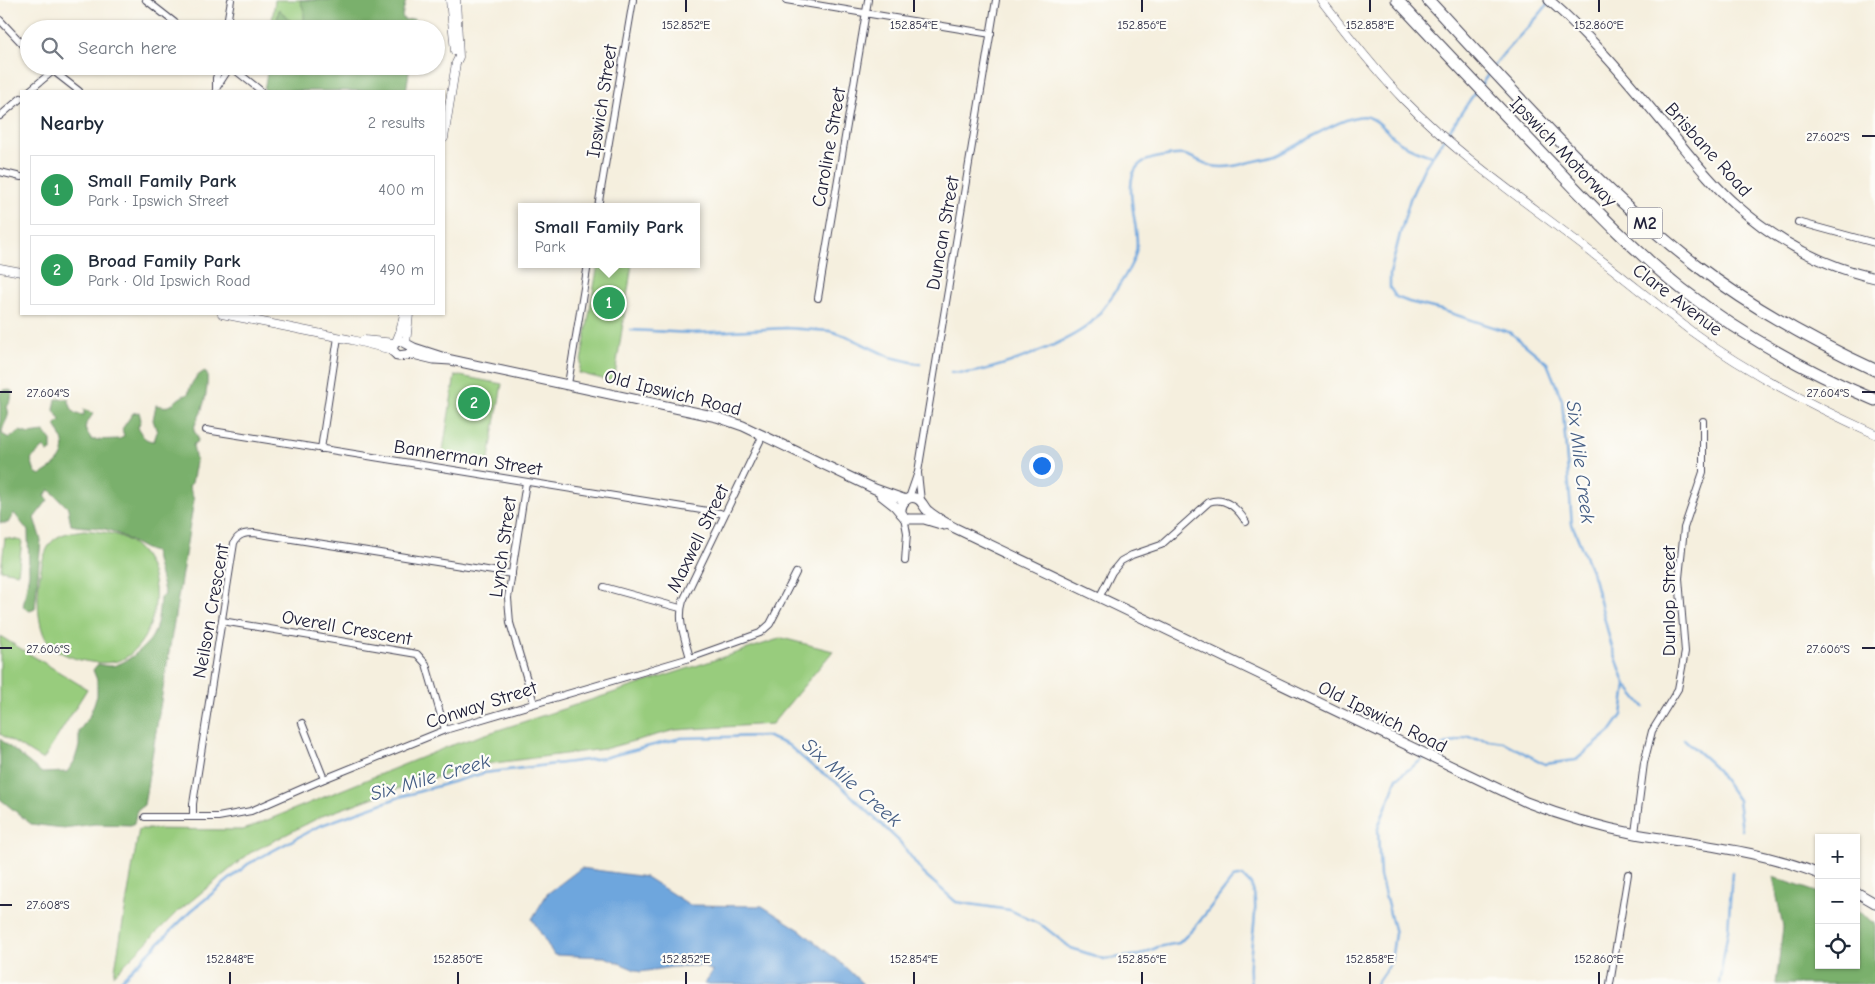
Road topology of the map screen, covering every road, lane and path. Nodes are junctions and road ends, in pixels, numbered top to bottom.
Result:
1 (146, 0) edge
2 (231, 0) edge
3 (450, 0) edge
4 (456, 0) edge
5 (633, 0) edge
6 (786, 0) edge
7 (868, 0) edge
8 (996, 0) edge
9 (1321, 0) edge
10 (1397, 0) edge
11 (1428, 0) edge
12 (1549, 0) edge
13 (866, 13) junction
14 (0, 20) edge
15 (172, 20) edge
16 (228, 20) edge
17 (991, 34) junction
18 (20, 42) edge
19 (456, 63) junction
20 (48, 75) edge
21 (58, 75) edge
22 (217, 75) edge
23 (225, 75) edge
24 (240, 75) edge
25 (30, 90) edge
26 (78, 90) edge
27 (216, 90) edge
28 (260, 90) dead end
29 (20, 99) edge
30 (0, 116) edge
31 (445, 132) edge
32 (0, 172) edge
33 (20, 177) edge
34 (599, 203) edge
35 (1798, 222) dead end
36 (1875, 244) edge
37 (0, 268) edge
38 (587, 268) edge
39 (20, 272) edge
40 (1875, 278) edge
41 (818, 298) dead end
42 (227, 315) edge
43 (404, 315) edge
44 (409, 315) edge
45 (338, 337) junction
46 (407, 344) junction
47 (395, 346) junction
48 (406, 355) junction
49 (451, 360) junction
50 (1875, 370) edge
51 (568, 384) junction
52 (1872, 400) edge
53 (1703, 422) dead end
54 (206, 430) dead end
55 (1875, 434) edge
56 (763, 435) junction
57 (321, 449) junction
58 (918, 472) junction
59 (526, 482) junction
60 (875, 490) junction
61 (907, 499) junction
62 (922, 504) junction
63 (724, 515) junction
64 (902, 515) junction
65 (915, 520) junction
66 (1246, 522) dead end
67 (954, 528) junction
68 (907, 533) junction
69 (905, 561) dead end
70 (796, 573) dead end
71 (512, 574) junction
72 (604, 587) dead end
73 (1099, 598) junction
74 (680, 608) junction
75 (222, 622) junction
76 (690, 658) junction
77 (534, 703) junction
78 (302, 723) dead end
79 (444, 730) junction
80 (324, 779) junction
81 (145, 817) dead end
82 (193, 817) junction
83 (1635, 833) junction
84 (1815, 873) edge
85 (1628, 874) dead end
86 (1860, 894) edge
87 (1875, 903) edge
88 (1610, 984) edge

1 - 15 street
2 - 16 street
3 - 19 street
4 - 19 street
5 - 34 street, Ipswich Street
6 - 13 street
7 - 13 street, Caroline Street
8 - 17 street, Duncan Street
9 - 55 street, Clare Avenue
10 - 52 highway, Ipswich Motorway / M2
11 - 50 highway, Ipswich Motorway / M2
12 - 40 main road, Brisbane Road
13 - 17 street
13 - 41 street, Caroline Street
14 - 18 street
17 - 58 street, Duncan Street
19 - 31 street
20 - 25 street
21 - 26 street
22 - 27 street
23 - 27 street
24 - 28 street
29 - 30 street
32 - 33 street
35 - 36 street
37 - 39 street
38 - 51 street
42 - 45 street
43 - 47 street
44 - 46 street
45 - 47 street
45 - 57 street
46 - 47 main road
46 - 48 main road
46 - 49 main road, Old Ipswich Road
47 - 48 main road
48 - 49 main road, Old Ipswich Road
49 - 51 main road, Old Ipswich Road
51 - 56 main road, Old Ipswich Road
53 - 83 street, Dunlop Street
54 - 57 street, Bannerman Street
56 - 60 main road, Old Ipswich Road
56 - 63 street, Maxwell Street
57 - 59 street, Bannerman Street
58 - 61 street, Duncan Street
58 - 62 street, Duncan Street
59 - 63 street, Bannerman Street
59 - 71 street, Lynch Street
60 - 61 main road, Old Ipswich Road
60 - 64 main road, Old Ipswich Road
61 - 62 main road
61 - 64 main road
62 - 65 main road
62 - 67 main road, Old Ipswich Road
63 - 74 street, Maxwell Street
64 - 65 main road
64 - 68 street
65 - 67 main road, Old Ipswich Road
65 - 68 street
66 - 73 street
67 - 73 main road, Old Ipswich Road
68 - 69 street
70 - 76 street, Conway Street
71 - 75 street, Neilson Crescent
71 - 77 street, Lynch Street
72 - 74 street
73 - 83 main road, Old Ipswich Road
74 - 76 street, Maxwell Street
75 - 79 street, Overell Crescent
75 - 82 street, Neilson Crescent
76 - 77 street, Conway Street
77 - 79 street, Conway Street
78 - 80 street
79 - 80 street, Conway Street
80 - 82 street, Conway Street
81 - 82 street, Conway Street
83 - 84 main road, Old Ipswich Road
85 - 88 street
86 - 87 main road

